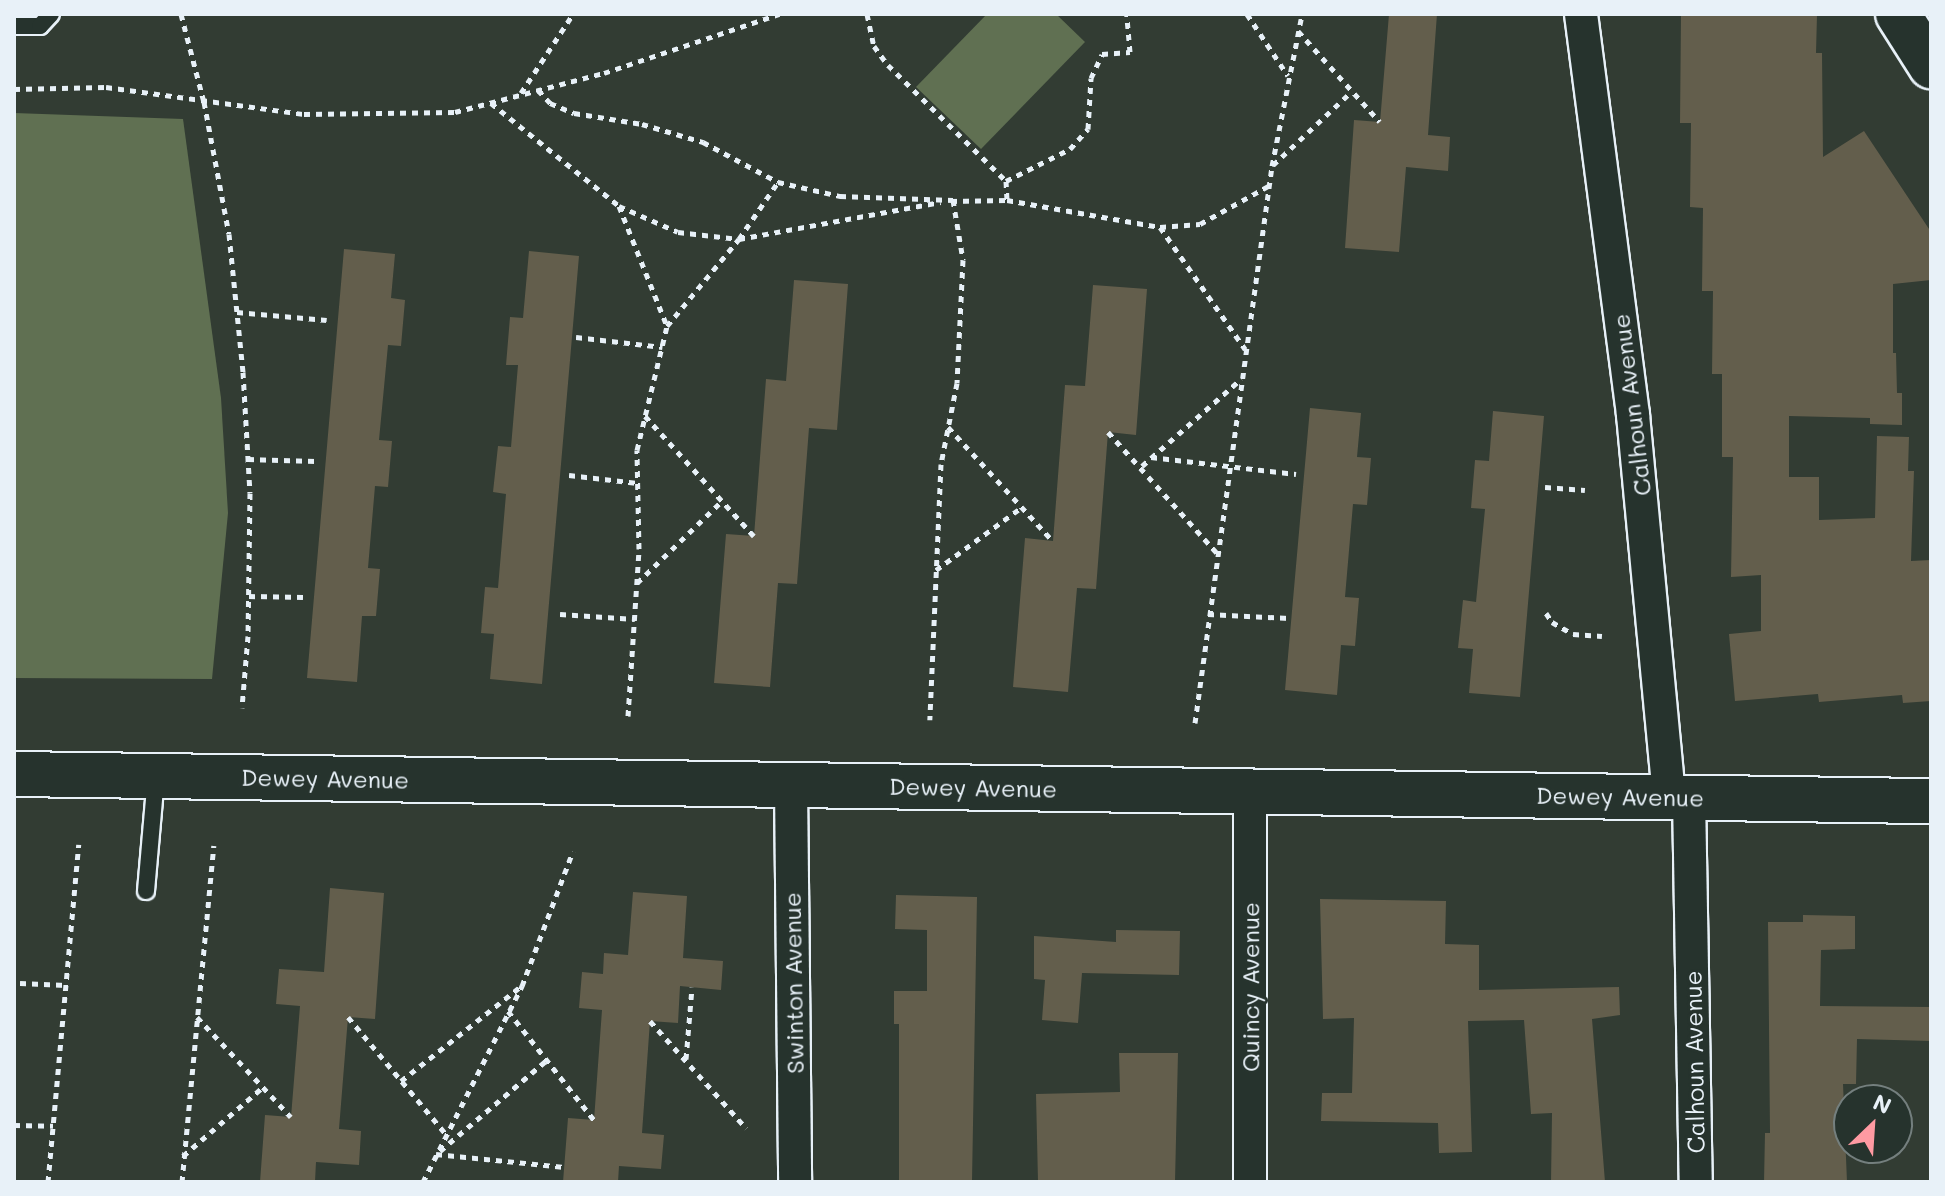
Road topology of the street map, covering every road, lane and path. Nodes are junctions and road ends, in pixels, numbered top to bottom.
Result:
1 (51, 14) edge
2 (181, 14) edge
3 (573, 14) edge
4 (779, 14) edge
5 (867, 14) edge
6 (1127, 14) edge
7 (1247, 14) edge
8 (1302, 14) edge
9 (1581, 14) edge
10 (1898, 14) edge
11 (14, 26) edge
12 (1298, 31) junction
13 (1931, 66) edge
14 (1289, 78) junction
15 (14, 89) edge
16 (538, 90) junction
17 (1352, 91) junction
18 (520, 95) junction
19 (204, 102) junction
20 (491, 103) junction
21 (1380, 122) dead end
22 (1272, 166) junction
23 (1006, 181) junction
24 (778, 182) junction
25 (1270, 185) junction
26 (953, 200) junction
27 (1007, 200) junction
28 (619, 206) junction
29 (1160, 227) junction
30 (739, 239) junction
31 (237, 312) junction
32 (327, 320) dead end
33 (667, 326) junction
34 (576, 337) dead end
35 (662, 347) junction
36 (1246, 350) junction
37 (1242, 379) junction
38 (645, 416) junction
39 (948, 427) junction
40 (1108, 432) dead end
41 (1151, 457) junction
42 (248, 459) junction
43 (316, 461) dead end
44 (1142, 466) junction
45 (1229, 466) junction
46 (1296, 474) dead end
47 (569, 475) dead end
48 (638, 483) junction
49 (1545, 487) dead end
50 (1585, 490) dead end
51 (722, 501) junction
52 (1022, 507) junction
53 (754, 536) dead end
54 (1053, 541) dead end
55 (1217, 553) junction
56 (936, 570) junction
57 (637, 583) junction
58 (249, 596) junction
59 (303, 597) dead end
60 (1546, 613) dead end
61 (560, 614) dead end
62 (1208, 614) junction
63 (1289, 618) dead end
64 (635, 619) junction
65 (1602, 636) dead end
66 (242, 708) dead end
67 (628, 716) dead end
68 (930, 720) dead end
69 (1195, 723) dead end
70 (14, 774) edge
71 (156, 776) junction
72 (791, 785) junction
73 (1250, 791) junction
74 (1679, 797) junction
75 (1931, 801) edge
76 (79, 844) dead end
77 (214, 846) dead end
78 (573, 851) dead end
79 (146, 891) dead end
80 (20, 983) dead end
81 (66, 985) junction
82 (522, 986) junction
83 (692, 987) dead end
84 (508, 1011) junction
85 (197, 1017) junction
86 (348, 1017) dead end
87 (650, 1021) dead end
88 (547, 1060) junction
89 (686, 1060) junction
90 (401, 1081) junction
91 (263, 1087) junction
92 (291, 1117) dead end
93 (594, 1120) dead end
94 (14, 1125) edge
95 (53, 1126) junction
96 (746, 1128) dead end
97 (446, 1134) junction
98 (436, 1154) junction
99 (183, 1156) junction
100 (564, 1167) dead end
101 (48, 1182) edge
102 (182, 1182) edge
103 (423, 1182) edge
104 (795, 1182) edge
105 (1250, 1182) edge
106 (1696, 1182) edge

1 - 11 lane
2 - 19 path
3 - 18 path
4 - 16 path
5 - 23 path
6 - 23 path
7 - 14 path
8 - 12 path
9 - 74 street, Calhoun Avenue
10 - 13 street
12 - 14 path
12 - 17 path
14 - 22 path
15 - 19 path
16 - 18 path
16 - 24 path
17 - 21 path
17 - 22 path
18 - 20 path
19 - 20 path
19 - 31 path
20 - 28 path
22 - 25 path
23 - 27 path
24 - 26 path
24 - 30 path
25 - 29 path
25 - 36 path
26 - 27 path
26 - 30 path
26 - 39 path
27 - 29 path
28 - 30 path
28 - 33 path
29 - 36 path
30 - 33 path
31 - 32 path
31 - 42 path
33 - 35 path
34 - 35 path
35 - 38 path
36 - 37 path
37 - 41 path
37 - 45 path
38 - 48 path
38 - 51 path
39 - 52 path
39 - 56 path
40 - 44 path
41 - 44 path
41 - 45 path
42 - 43 path
42 - 58 path
44 - 55 path
45 - 46 path
45 - 55 path
47 - 48 path
48 - 57 path
49 - 50 path
51 - 53 path
51 - 57 path
52 - 54 path
52 - 56 path
55 - 62 path
56 - 68 path
57 - 64 path
58 - 59 path
58 - 66 path
60 - 65 path
61 - 64 path
62 - 63 path
62 - 69 path
64 - 67 path
70 - 71 street, Dewey Avenue
71 - 72 street, Dewey Avenue
71 - 79 lane
72 - 73 street, Dewey Avenue
72 - 104 street, Swinton Avenue
73 - 74 street, Dewey Avenue
73 - 105 street, Quincy Avenue
74 - 75 street, Dewey Avenue
74 - 106 street, Calhoun Avenue
76 - 81 path
77 - 85 path
78 - 82 path
80 - 81 path
81 - 95 path
82 - 84 path
82 - 90 path
83 - 89 path
84 - 88 path
84 - 97 path
85 - 91 path
85 - 99 path
86 - 90 path
87 - 89 path
88 - 93 path
88 - 98 path
89 - 96 path
90 - 97 path
91 - 92 path
91 - 99 path
94 - 95 path
95 - 101 path
97 - 98 path
98 - 100 path
98 - 103 path
99 - 102 path

